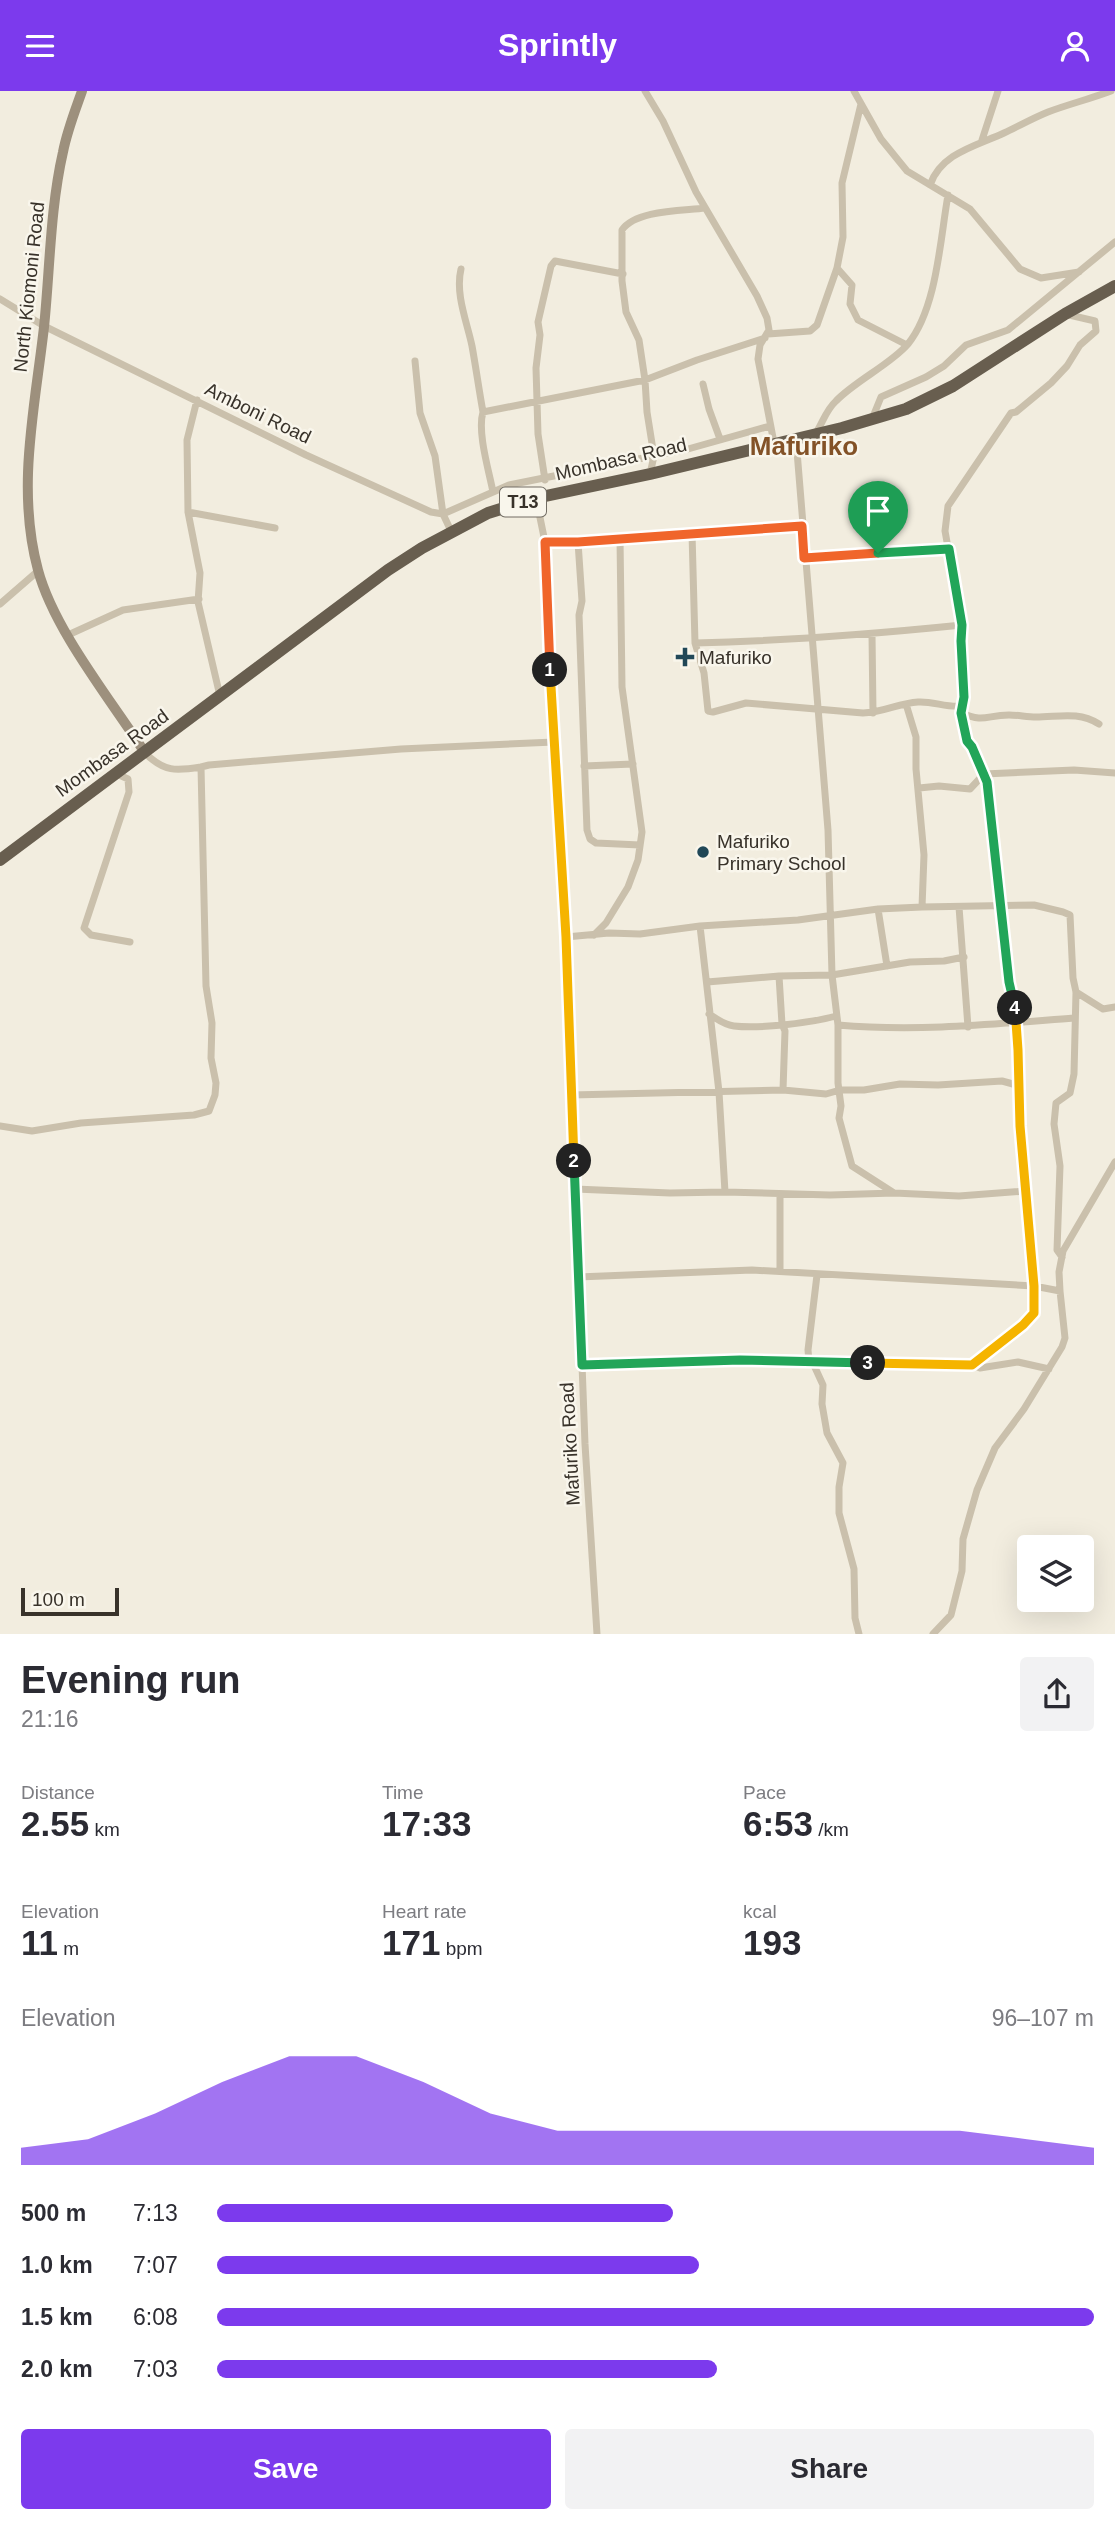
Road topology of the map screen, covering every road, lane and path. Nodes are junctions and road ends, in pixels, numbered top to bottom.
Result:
1 (82, 91) edge
2 (645, 91) edge
3 (854, 91) edge
4 (998, 91) edge
5 (1111, 91) edge
6 (861, 104) junction
7 (982, 140) junction
8 (930, 185) junction
9 (948, 195) junction
10 (705, 208) junction
11 (1115, 242) edge
12 (837, 268) junction
13 (461, 269) dead end
14 (1079, 272) junction
15 (623, 274) junction
16 (1115, 286) edge
17 (0, 299) edge
18 (1065, 314) junction
19 (44, 326) junction
20 (767, 336) junction
21 (907, 345) junction
22 (415, 361) dead end
23 (645, 380) junction
24 (704, 384) dead end
25 (197, 400) junction
26 (536, 401) junction
27 (483, 412) junction
28 (872, 419) junction
29 (770, 426) junction
30 (816, 434) junction
31 (796, 438) junction
32 (720, 439) junction
33 (775, 443) junction
34 (654, 456) junction
35 (650, 474) junction
36 (545, 479) junction
37 (493, 492) junction
38 (536, 498) junction
39 (188, 512) junction
40 (443, 514) junction
41 (802, 526) junction
42 (275, 528) dead end
43 (451, 531) junction
44 (692, 533) junction
45 (620, 539) junction
46 (545, 542) junction
47 (578, 542) junction
48 (949, 549) junction
49 (804, 558) junction
50 (38, 571) junction
51 (199, 599) junction
52 (0, 604) edge
53 (962, 625) junction
54 (872, 634) junction
55 (68, 635) junction
56 (811, 638) junction
57 (695, 643) junction
58 (220, 697) junction
59 (906, 704) junction
60 (817, 708) junction
61 (962, 710) junction
62 (873, 713) junction
63 (1099, 724) dead end
64 (554, 742) junction
65 (145, 753) junction
66 (633, 764) junction
67 (584, 766) junction
68 (201, 768) junction
69 (117, 773) junction
70 (1115, 773) edge
71 (984, 774) junction
72 (919, 788) junction
73 (640, 845) junction
74 (0, 860) edge
75 (1002, 905) junction
76 (922, 907) junction
77 (959, 907) junction
78 (878, 909) junction
79 (831, 915) junction
80 (700, 926) junction
81 (594, 935) junction
82 (566, 937) junction
83 (130, 942) dead end
84 (964, 957) junction
85 (887, 966) junction
86 (832, 975) junction
87 (779, 976) junction
88 (707, 982) junction
89 (1076, 992) junction
90 (1115, 1007) edge
91 (709, 1014) junction
92 (836, 1016) junction
93 (1074, 1018) junction
94 (782, 1024) junction
95 (1016, 1024) junction
96 (838, 1025) junction
97 (968, 1027) junction
98 (1019, 1089) junction
99 (783, 1090) junction
100 (840, 1090) junction
101 (719, 1092) junction
102 (571, 1095) junction
103 (0, 1126) edge
104 (1115, 1162) edge
105 (575, 1189) junction
106 (1026, 1191) junction
107 (725, 1192) junction
108 (894, 1193) junction
109 (780, 1195) junction
110 (1062, 1257) junction
111 (780, 1271) junction
112 (817, 1275) junction
113 (578, 1277) junction
114 (1034, 1286) junction
115 (1060, 1291) junction
116 (811, 1361) junction
117 (582, 1365) junction
118 (972, 1365) junction
119 (1049, 1369) junction
120 (597, 1634) edge
121 (859, 1634) edge
122 (933, 1634) edge

1 - 19 main road, North Kiomoni Road
2 - 10 street
3 - 6 street
4 - 7 street
5 - 7 street
6 - 8 street
6 - 12 street
7 - 8 street
8 - 9 street
9 - 14 street
9 - 21 street
10 - 15 street
10 - 20 street
11 - 14 street
12 - 20 street
12 - 21 street
13 - 27 street
14 - 28 street
15 - 23 street
15 - 26 street
16 - 18 highway, Mombasa Road / T13
17 - 19 street, Amboni Road
18 - 28 highway, Mombasa Road / T13
18 - 48 street
19 - 25 street, Amboni Road
19 - 50 main road, North Kiomoni Road
20 - 23 street
20 - 29 street
21 - 30 street
22 - 40 street
23 - 26 street
23 - 34 street
24 - 32 street
25 - 39 street
25 - 40 street, Amboni Road
26 - 27 street
26 - 36 street
27 - 37 street
28 - 30 highway, Mombasa Road / T13
29 - 32 street
29 - 33 street
30 - 31 highway, Mombasa Road / T13
31 - 33 highway, Mombasa Road / T13
31 - 41 street
32 - 34 street
33 - 35 highway, Mombasa Road / T13
34 - 35 street
34 - 36 street
35 - 38 highway, Mombasa Road / T13
36 - 37 street
37 - 40 street
38 - 43 highway, Mombasa Road / T13
38 - 46 street, Mafuriko Road
39 - 42 street
39 - 51 street
40 - 43 street
41 - 44 street
41 - 49 street
43 - 58 highway, Mombasa Road / T13
44 - 45 street
44 - 57 street
45 - 47 street
45 - 66 street
46 - 47 street
46 - 64 street, Mafuriko Road
47 - 67 street
48 - 49 street
48 - 53 street
49 - 56 street
50 - 52 street
50 - 55 main road, North Kiomoni Road
51 - 55 street
51 - 58 street
53 - 54 street
53 - 61 street
54 - 56 street
54 - 62 street
55 - 65 main road, North Kiomoni Road
56 - 57 street
56 - 60 street
57 - 60 street
58 - 65 highway, Mombasa Road / T13
59 - 61 street
59 - 62 street
59 - 72 street
60 - 62 street
60 - 79 street
61 - 63 street
61 - 71 street
64 - 68 street
64 - 82 street, Mafuriko Road
65 - 68 street
65 - 69 highway, Mombasa Road / T13
66 - 67 street
66 - 73 street
67 - 73 street
68 - 103 street
69 - 74 highway, Mombasa Road / T13
69 - 83 street
70 - 71 street
71 - 72 street
71 - 75 street
72 - 76 street
73 - 81 street
75 - 77 street
75 - 89 street
75 - 95 street
76 - 77 street
76 - 78 street
77 - 84 street
78 - 79 street
78 - 85 street
79 - 80 street
79 - 86 street
80 - 81 street
80 - 88 street
81 - 82 street
82 - 102 street, Mafuriko Road
84 - 85 street
84 - 97 street
85 - 86 street
86 - 87 street
86 - 92 street
87 - 88 street
87 - 94 street
88 - 91 street
89 - 90 street
89 - 93 street
91 - 94 street
91 - 101 street
92 - 94 street
92 - 96 street
93 - 95 street
93 - 110 street
94 - 99 street
95 - 97 street
95 - 98 street
96 - 97 street
96 - 100 street
98 - 100 street
98 - 106 street
99 - 100 street
99 - 101 street
100 - 108 street
101 - 102 street
101 - 107 street
102 - 105 street, Mafuriko Road
104 - 110 street
105 - 107 street
105 - 113 street, Mafuriko Road
106 - 108 street
106 - 114 street
107 - 109 street
108 - 109 street
109 - 111 street
110 - 115 street
111 - 112 street
111 - 113 street
112 - 114 street
112 - 116 street
113 - 117 street, Mafuriko Road
114 - 115 street
114 - 118 street
115 - 119 street
116 - 117 street
116 - 118 street
116 - 121 street
117 - 120 street, Mafuriko Road
118 - 119 street
119 - 122 street

